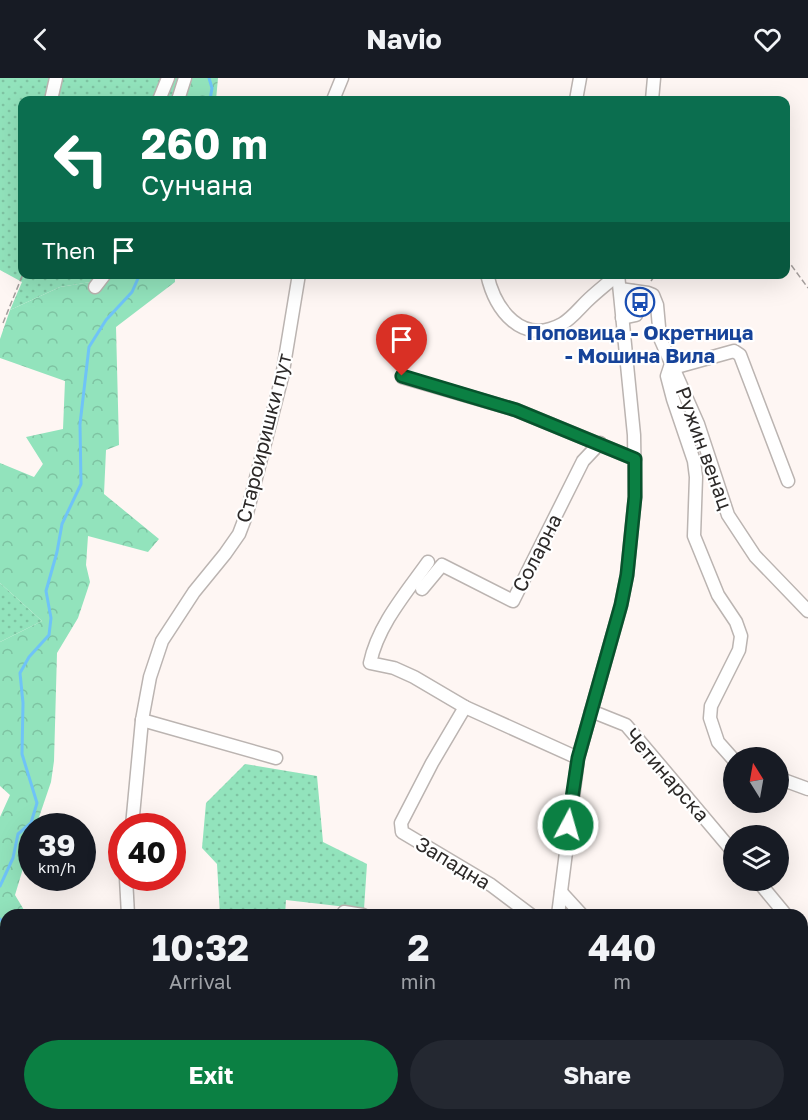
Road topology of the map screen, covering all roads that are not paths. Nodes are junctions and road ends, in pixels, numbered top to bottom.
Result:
1 (56, 78) edge
2 (168, 78) edge
3 (185, 78) edge
4 (342, 78) edge
5 (580, 78) edge
6 (654, 78) edge
7 (52, 96) edge
8 (161, 96) edge
9 (179, 96) edge
10 (335, 96) edge
11 (577, 96) edge
12 (652, 96) edge
13 (101, 279) edge
14 (298, 279) edge
15 (489, 279) edge
16 (612, 279) edge
17 (619, 279) edge
18 (94, 287) dead end
19 (620, 289) junction
20 (633, 291) junction
21 (622, 318) junction
22 (672, 366) junction
23 (402, 376) dead end
24 (600, 443) junction
25 (635, 459) junction
26 (788, 481) dead end
27 (428, 562) dead end
28 (422, 589) dead end
29 (808, 611) edge
30 (465, 707) junction
31 (591, 711) junction
32 (142, 720) junction
33 (723, 748) edge
34 (276, 758) dead end
35 (578, 758) junction
36 (789, 782) edge
37 (808, 789) edge
38 (133, 813) edge
39 (723, 840) edge
40 (127, 891) edge
41 (766, 891) edge
42 (561, 892) junction
43 (129, 909) edge
44 (523, 909) edge
45 (559, 909) edge
46 (577, 909) edge
47 (781, 909) edge

1 - 7 street
2 - 8 street
3 - 9 street
4 - 10 street
5 - 11 street
6 - 12 street
13 - 18 street
14 - 32 street, Староиришки пут
15 - 16 street
17 - 19 street
19 - 20 street, Ружин венац
19 - 21 street
20 - 21 street
20 - 22 street, Ружин венац
21 - 25 street
22 - 26 street
22 - 29 street, Ружин венац
22 - 33 street
23 - 24 street
24 - 25 street
24 - 28 street, Соларна
25 - 31 street
27 - 30 street
30 - 35 street
30 - 44 street, Западна
31 - 35 street
31 - 39 street, Четинарска
32 - 34 street
32 - 38 street, Староиришки пут
35 - 42 street
36 - 37 street
40 - 43 street
41 - 47 street
42 - 45 street
42 - 46 street

